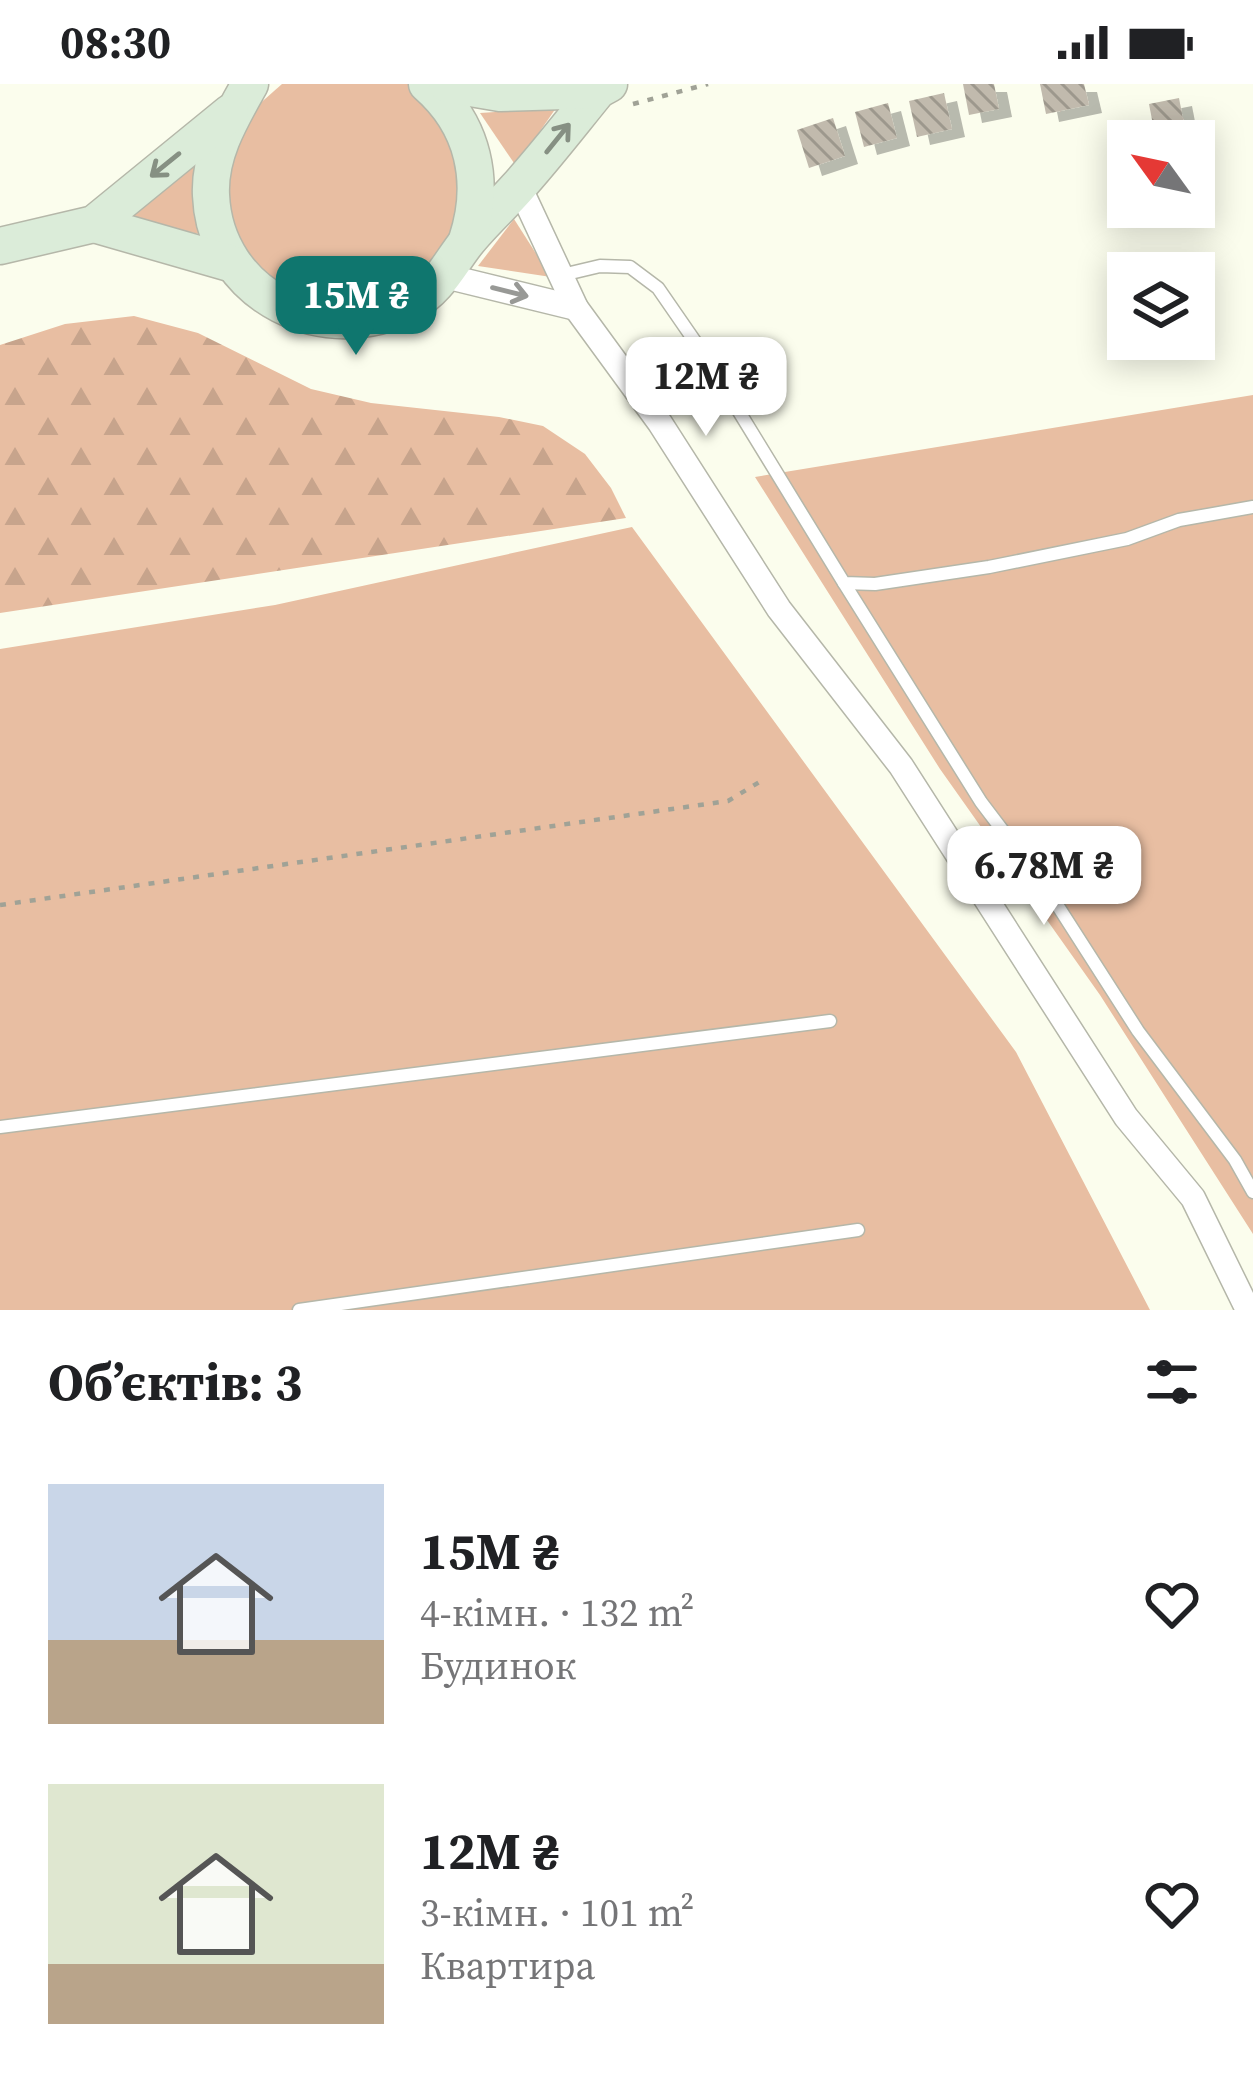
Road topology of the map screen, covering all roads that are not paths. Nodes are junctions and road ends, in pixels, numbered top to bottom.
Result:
1 (427, 84) edge
2 (249, 92) edge
3 (613, 93) edge
4 (452, 101) edge
5 (519, 186) junction
6 (94, 224) junction
7 (466, 244) junction
8 (0, 246) edge
9 (233, 264) junction
10 (445, 276) junction
11 (561, 276) junction
12 (576, 308) junction
13 (1253, 507) edge
14 (844, 584) junction
15 (830, 1021) dead end
16 (0, 1127) edge
17 (1253, 1192) edge
18 (858, 1230) dead end
19 (1243, 1300) edge
20 (298, 1310) edge

1 - 4 street
2 -> 6 street
2 - 9 street
3 - 4 street
5 -> 3 street
4 - 5 street
4 - 7 street
5 - 7 street
5 - 11 street
6 - 8 street
6 - 9 street
7 - 10 street
9 - 10 street
10 -> 12 street
11 - 12 street
11 - 14 lane
12 - 19 street
13 - 14 lane
14 - 17 lane
15 - 16 lane
18 - 20 lane

